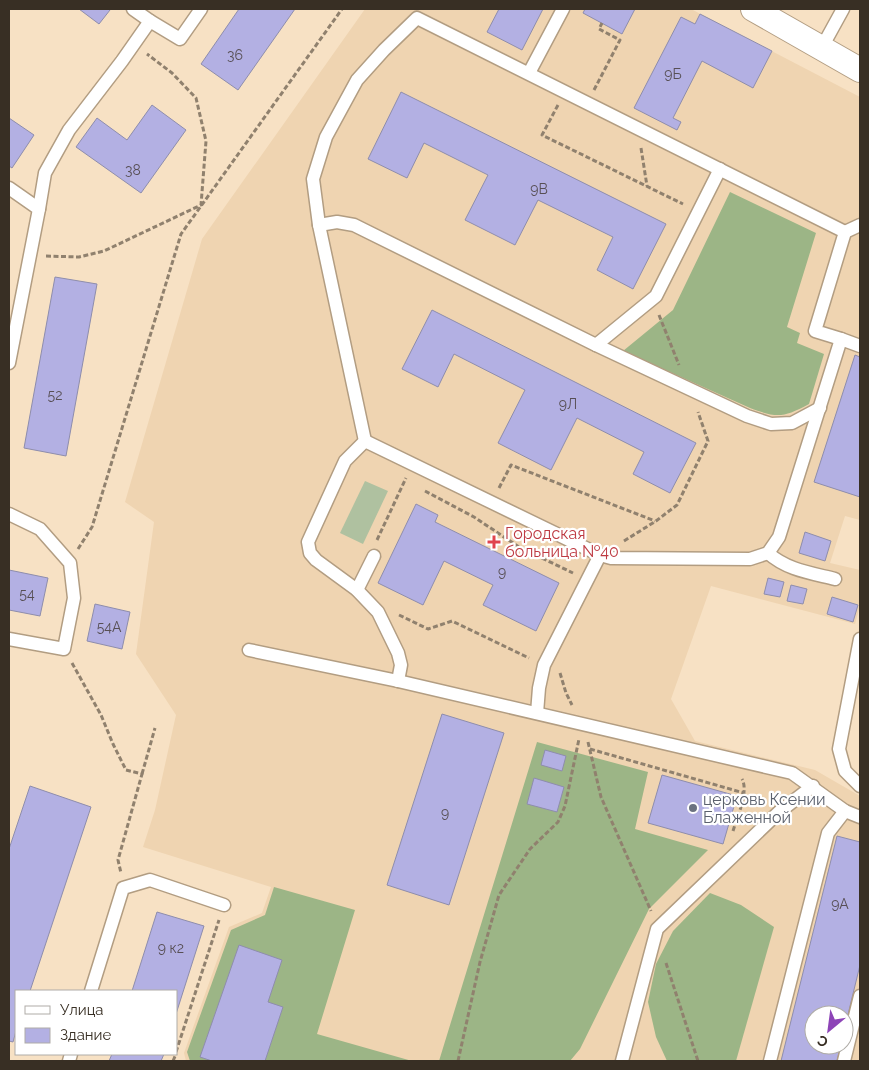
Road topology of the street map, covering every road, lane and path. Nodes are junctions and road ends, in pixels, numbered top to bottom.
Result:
1 (133, 9) edge
2 (201, 9) edge
3 (342, 9) edge
4 (563, 9) edge
5 (754, 9) edge
6 (843, 9) edge
7 (150, 21) junction
8 (602, 23) dead end
9 (133, 45) junction
10 (821, 49) junction
11 (860, 70) edge
12 (529, 73) junction
13 (565, 91) junction
14 (588, 102) junction
15 (638, 128) junction
16 (720, 169) junction
17 (647, 186) junction
18 (9, 188) edge
19 (201, 205) junction
20 (39, 209) junction
21 (698, 212) junction
22 (319, 225) junction
23 (860, 226) edge
24 (845, 232) junction
25 (30, 254) junction
26 (841, 339) junction
27 (596, 345) junction
28 (860, 346) edge
29 (9, 362) edge
30 (820, 408) junction
31 (365, 441) junction
32 (422, 490) dead end
33 (492, 501) junction
34 (9, 514) edge
35 (656, 521) dead end
36 (482, 522) junction
37 (768, 553) junction
38 (600, 555) junction
39 (374, 556) dead end
40 (70, 563) junction
41 (835, 579) dead end
42 (587, 580) junction
43 (357, 590) junction
44 (378, 612) junction
45 (9, 639) edge
46 (860, 639) edge
47 (64, 649) junction
48 (249, 650) dead end
49 (544, 665) junction
50 (398, 681) junction
51 (537, 714) junction
52 (582, 725) junction
53 (155, 728) dead end
54 (590, 749) dead end
55 (142, 774) junction
56 (739, 774) dead end
57 (813, 786) junction
58 (860, 786) edge
59 (744, 793) junction
60 (601, 797) dead end
61 (845, 811) junction
62 (860, 817) edge
63 (721, 867) junction
64 (124, 888) junction
65 (224, 905) joint
66 (656, 930) junction
67 (665, 961) dead end
68 (91, 990) edge
69 (860, 996) edge
70 (178, 1047) edge
71 (458, 1061) edge
72 (622, 1061) edge
73 (698, 1061) edge
74 (770, 1061) edge
75 (844, 1061) edge

1 - 7 lane
2 - 7 lane
3 - 19 path
4 - 12 lane
5 - 10 street
6 - 10 lane
7 - 9 lane
8 - 14 path
9 - 19 path
9 - 20 lane
10 - 11 street
12 - 13 lane
12 - 22 lane
13 - 14 lane
13 - 17 path
14 - 15 lane
15 - 16 lane
15 - 17 path
16 - 21 lane
16 - 24 lane
17 - 21 path
18 - 20 lane
19 - 25 path
19 - 40 path
20 - 25 lane
21 - 27 lane
22 - 27 lane
22 - 31 lane
23 - 24 lane
24 - 26 lane
25 - 29 lane
26 - 28 lane
26 - 30 lane
27 - 30 lane
30 - 37 lane
31 - 33 lane
31 - 43 lane
32 - 36 path
33 - 35 path
33 - 36 path
33 - 38 lane
34 - 40 lane
36 - 42 path
37 - 38 lane
37 - 41 lane
38 - 42 lane
39 - 43 lane
40 - 47 lane
42 - 49 lane
43 - 44 lane
44 - 49 path
44 - 50 lane
45 - 47 lane
46 - 58 lane
47 - 55 path
48 - 50 lane
49 - 51 lane
50 - 51 lane
51 - 52 lane
52 - 57 lane
52 - 71 path
53 - 55 path
54 - 59 path
55 - 64 path
56 - 59 path
57 - 61 lane
57 - 63 lane
59 - 63 path
60 - 66 path
61 - 62 lane
61 - 74 lane
63 - 66 lane
64 - 65 lane
64 - 68 lane
65 - 70 path
66 - 72 lane
67 - 73 path
69 - 75 lane

